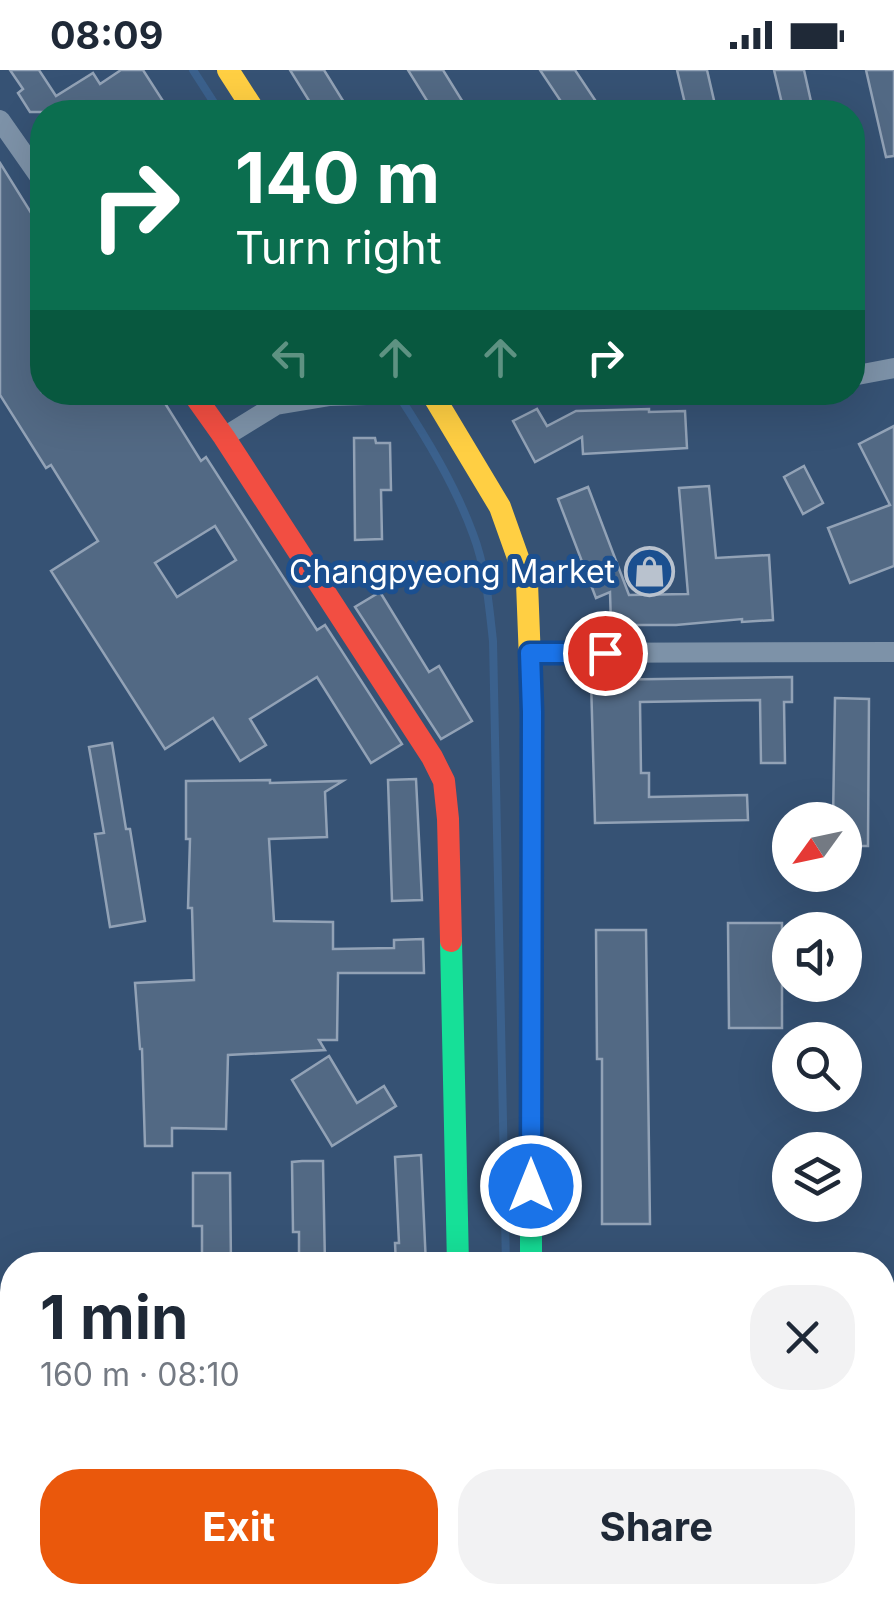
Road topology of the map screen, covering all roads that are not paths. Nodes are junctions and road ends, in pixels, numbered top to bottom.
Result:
1 (228, 70) edge
2 (247, 100) edge
3 (0, 120) edge
4 (30, 163) edge
5 (894, 368) edge
6 (865, 374) edge
7 (201, 405) edge
8 (276, 405) edge
9 (438, 405) edge
10 (224, 437) junction
11 (894, 652) edge
12 (530, 653) junction
13 (458, 1252) edge
14 (531, 1252) edge

1 - 2 street
3 - 4 street
5 - 6 street
7 - 10 street
8 - 10 street
9 - 12 street
10 - 13 street
11 - 12 street
12 - 14 street

